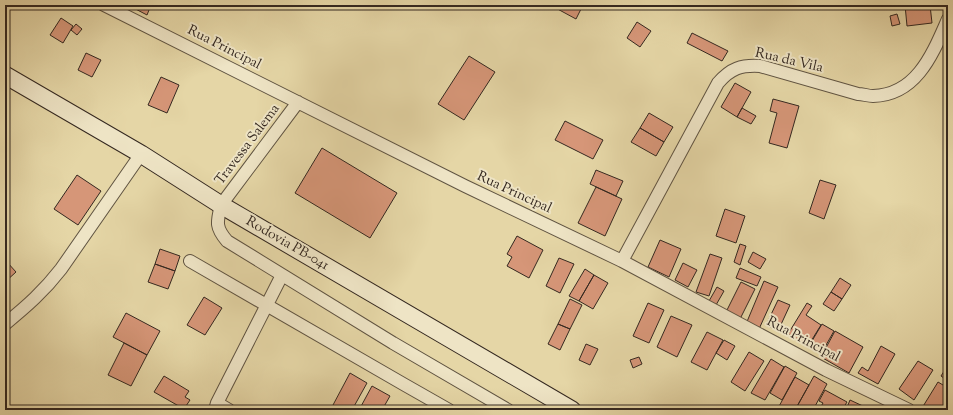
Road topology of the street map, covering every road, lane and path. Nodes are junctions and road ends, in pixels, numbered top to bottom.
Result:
1 (104, 5) edge
2 (948, 19) edge
3 (5, 75) edge
4 (298, 102) junction
5 (141, 154) junction
6 (221, 205) junction
7 (190, 261) dead end
8 (622, 261) junction
9 (282, 275) junction
10 (266, 305) junction
11 (5, 324) edge
12 (216, 406) edge
13 (229, 410) edge
14 (449, 410) edge
15 (508, 410) edge
16 (572, 410) edge
17 (909, 410) edge

1 - 4 street, Rua Principal
2 - 8 street, Rua da Vila
3 - 5 main road, Rodovia PB-041
4 - 6 street, Travessa Salema
4 - 8 street, Rua Principal
5 - 6 main road, Rodovia PB-041
5 - 11 street
6 - 9 street
6 - 16 main road, Rodovia PB-041
7 - 10 street
8 - 17 street, Rua Principal
9 - 10 street
9 - 15 street
10 - 12 street
10 - 14 street
12 - 13 street

